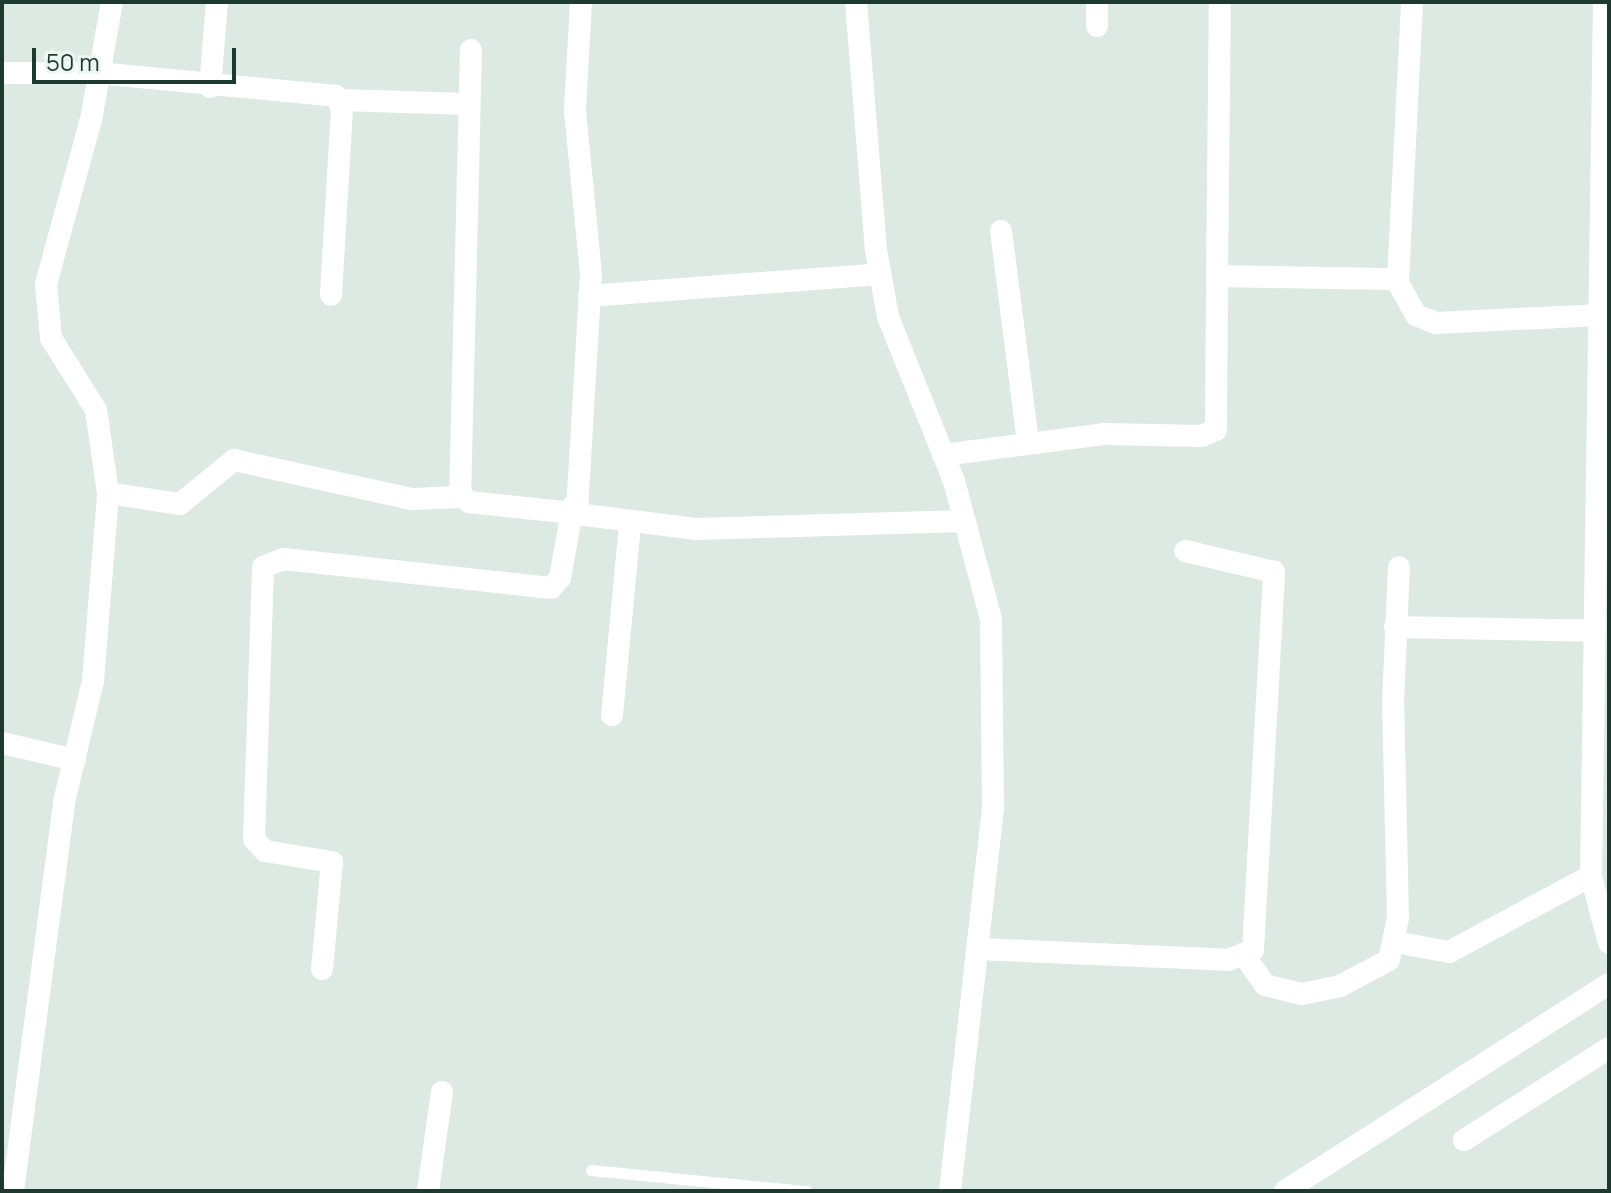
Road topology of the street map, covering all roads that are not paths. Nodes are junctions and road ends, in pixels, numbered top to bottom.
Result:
1 (112, 2) edge
2 (217, 2) edge
3 (581, 2) edge
4 (856, 2) edge
5 (1097, 2) edge
6 (1220, 2) edge
7 (1412, 2) edge
8 (1604, 2) edge
9 (1097, 26) dead end
10 (471, 50) dead end
11 (2, 73) edge
12 (98, 73) junction
13 (210, 87) junction
14 (340, 100) junction
15 (468, 104) junction
16 (1001, 231) dead end
17 (880, 274) junction
18 (1217, 276) junction
19 (1398, 280) junction
20 (331, 295) dead end
21 (589, 296) junction
22 (1601, 315) junction
23 (1028, 442) junction
24 (943, 455) junction
25 (108, 493) junction
26 (461, 497) junction
27 (572, 509) junction
28 (965, 521) junction
29 (630, 523) junction
30 (1185, 551) dead end
31 (1399, 567) dead end
32 (1395, 627) junction
33 (1595, 631) junction
34 (612, 715) dead end
35 (2, 743) edge
36 (75, 760) junction
37 (1591, 876) junction
38 (1395, 942) junction
39 (1609, 943) edge
40 (979, 949) junction
41 (1245, 957) junction
42 (322, 969) dead end
43 (1609, 984) edge
44 (1609, 1048) edge
45 (442, 1092) dead end
46 (1464, 1140) dead end
47 (591, 1170) dead end
48 (13, 1191) edge
49 (428, 1191) edge
50 (807, 1191) edge
51 (950, 1191) edge
52 (1285, 1191) edge

1 - 12 street
2 - 13 street
3 - 21 street
4 - 17 street
5 - 9 street
6 - 18 street
7 - 19 street
8 - 22 street
10 - 15 street
11 - 12 street
12 - 13 street
12 - 25 street
13 - 14 street
14 - 15 street
14 - 20 street
15 - 26 street
16 - 23 street
17 - 21 street
17 - 24 street
18 - 19 street
18 - 23 street
19 - 22 street
21 - 27 street
22 - 33 street
23 - 24 street
24 - 28 street
25 - 26 street
25 - 36 street
26 - 27 street
27 - 29 street
27 - 42 street
28 - 29 street
28 - 40 street
29 - 34 street
30 - 41 street
31 - 32 street
32 - 33 street
32 - 38 street
33 - 37 street
35 - 36 street
36 - 48 street
37 - 38 street
37 - 39 street
38 - 41 street
40 - 41 street
40 - 51 street
43 - 52 street
44 - 46 street
45 - 49 street
47 - 50 lane

